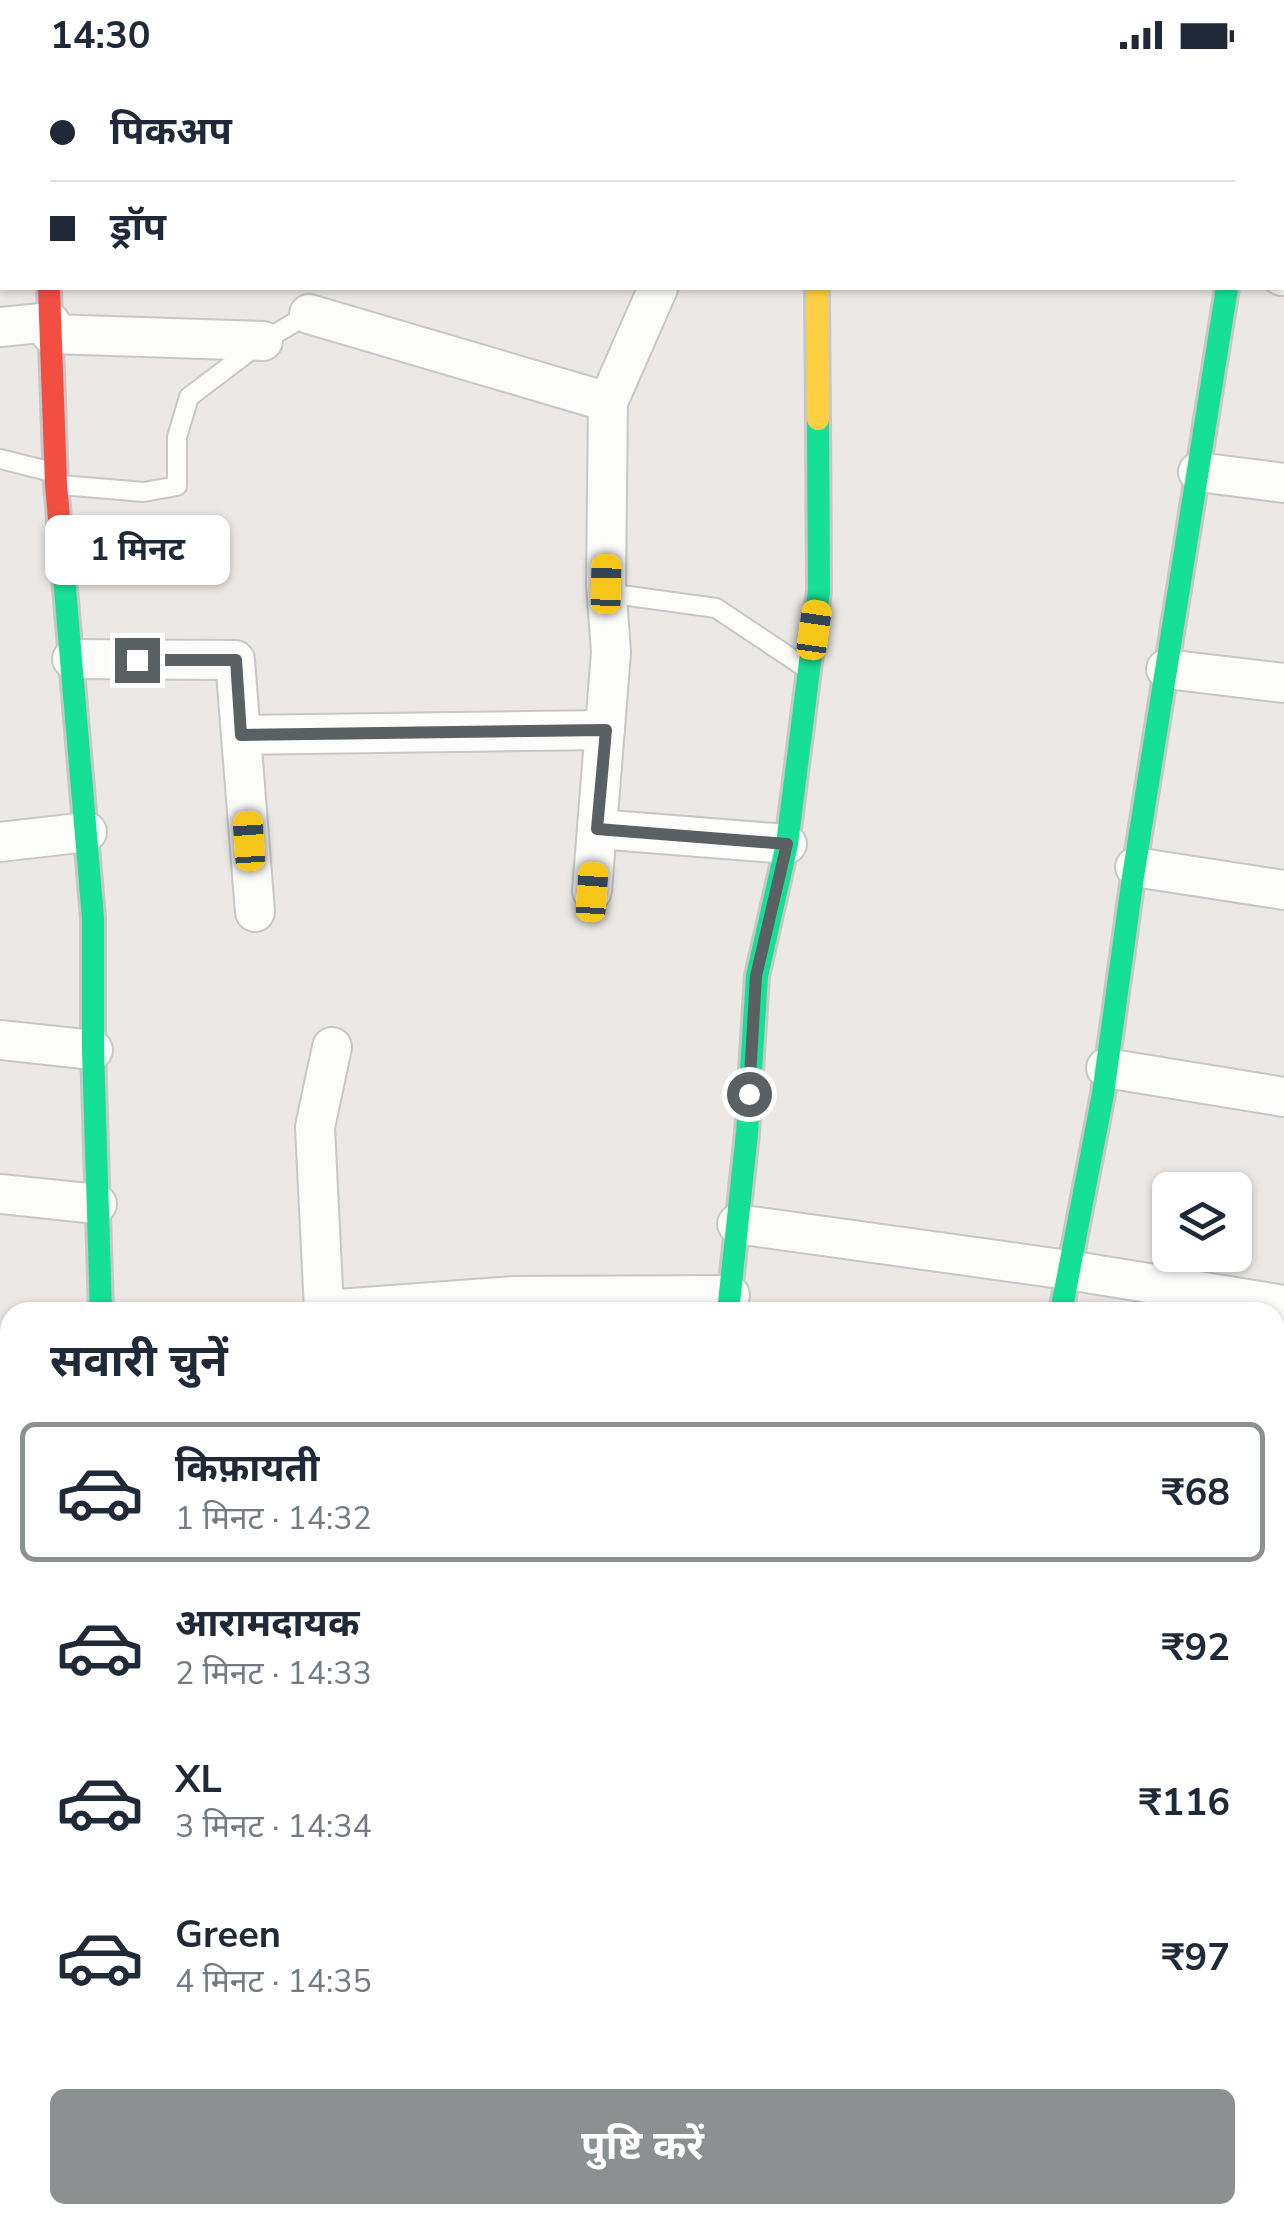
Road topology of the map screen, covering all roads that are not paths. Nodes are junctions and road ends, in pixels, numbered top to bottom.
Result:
1 (657, 290) edge
2 (817, 290) edge
3 (1227, 290) edge
4 (309, 314) joint
5 (50, 315) edge
6 (0, 327) edge
7 (262, 341) junction
8 (608, 402) junction
9 (0, 460) edge
10 (1198, 472) junction
11 (55, 479) junction
12 (1284, 483) edge
13 (607, 593) junction
14 (72, 659) junction
15 (808, 669) junction
16 (1166, 669) junction
17 (1284, 683) edge
18 (606, 730) junction
19 (241, 735) junction
20 (597, 829) junction
21 (87, 832) junction
22 (0, 842) edge
23 (787, 844) junction
24 (1135, 867) junction
25 (1284, 890) edge
26 (592, 892) dead end
27 (255, 912) dead end
28 (0, 1040) edge
29 (332, 1047) dead end
30 (93, 1050) junction
31 (1106, 1068) junction
32 (1284, 1097) edge
33 (0, 1194) edge
34 (98, 1204) junction
35 (737, 1224) junction
36 (1068, 1270) junction
37 (101, 1302) edge
38 (324, 1302) edge
39 (434, 1302) edge
40 (676, 1302) edge
41 (729, 1302) edge
42 (1063, 1302) edge
43 (1265, 1302) edge

1 - 8 street
2 - 15 street
3 - 10 street
4 - 7 lane
4 - 8 street
5 - 6 street
5 - 7 street
5 - 11 street
7 - 11 lane
8 - 13 street
9 - 11 lane
10 - 12 street
10 - 16 street
11 - 14 street
13 - 15 lane
13 - 18 street
14 - 19 street
14 - 21 street
15 - 23 street
16 - 17 street
16 - 24 street
18 - 19 street
18 - 20 street
19 - 27 street
20 - 23 street
20 - 26 street
21 - 22 street
21 - 30 street
23 - 35 street
24 - 25 street
24 - 31 street
28 - 30 street
29 - 38 street
30 - 34 street
31 - 32 street
31 - 36 street
33 - 34 street
34 - 37 street
35 - 36 street
35 - 41 street
36 - 42 street
36 - 43 street
39 - 40 street

